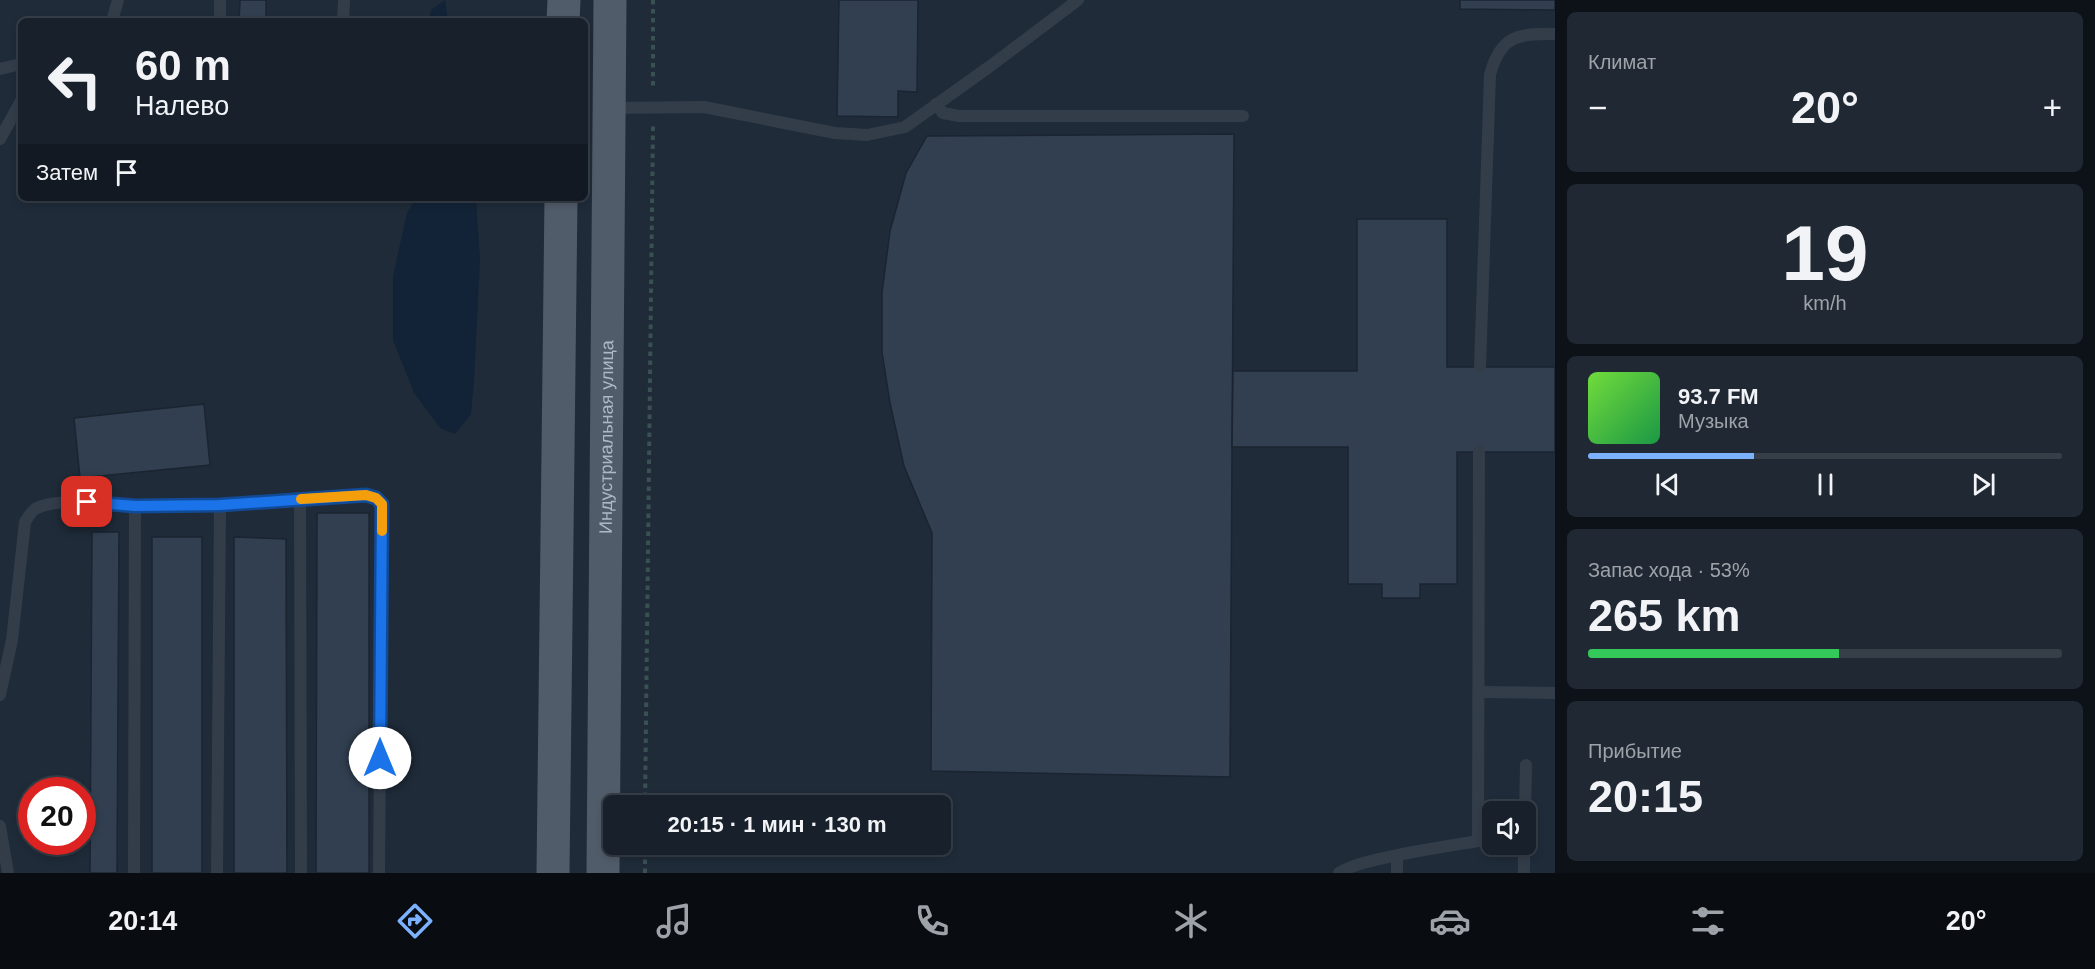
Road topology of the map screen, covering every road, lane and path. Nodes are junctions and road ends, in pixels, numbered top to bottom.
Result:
1 (118, 0) edge
2 (220, 0) edge
3 (344, 0) edge
4 (564, 0) edge
5 (610, 0) edge
6 (653, 0) edge
7 (1078, 0) edge
8 (113, 18) edge
9 (220, 18) edge
10 (343, 18) edge
11 (563, 18) edge
12 (1555, 34) edge
13 (18, 65) edge
14 (0, 69) edge
15 (936, 104) junction
16 (18, 106) edge
17 (654, 107) junction
18 (609, 108) junction
19 (1244, 116) dead end
20 (0, 139) edge
21 (561, 201) edge
22 (1480, 367) dead end
23 (1479, 451) dead end
24 (300, 499) junction
25 (220, 505) junction
26 (135, 506) junction
27 (1479, 692) junction
28 (1555, 693) edge
29 (0, 695) edge
30 (1526, 765) dead end
31 (645, 795) edge
32 (1525, 801) edge
33 (0, 826) edge
34 (1478, 841) junction
35 (1482, 841) edge
36 (645, 855) edge
37 (1524, 855) edge
38 (1397, 856) junction
39 (8, 873) edge
40 (134, 873) edge
41 (217, 873) edge
42 (301, 873) edge
43 (380, 873) edge
44 (553, 873) edge
45 (603, 873) edge
46 (645, 873) edge
47 (1339, 873) edge
48 (1397, 873) edge
49 (1524, 873) edge

1 - 8 lane
2 - 9 lane
3 - 10 lane
4 - 11 main road
5 - 18 main road, Индустриальная улица
6 - 17 path
7 - 15 lane
12 - 22 lane
13 - 14 lane
15 - 17 lane
15 - 19 lane
16 - 20 lane
17 - 18 lane
17 - 31 path
18 - 45 main road, Индустриальная улица
21 - 44 main road
23 - 27 lane
24 - 25 lane
24 - 42 lane
24 - 43 lane
25 - 26 lane
25 - 41 lane
26 - 29 lane
26 - 40 lane
27 - 28 lane
27 - 34 lane
30 - 32 lane
33 - 39 lane
34 - 35 lane
34 - 38 lane
36 - 46 path
37 - 49 lane
38 - 47 lane
38 - 48 lane

